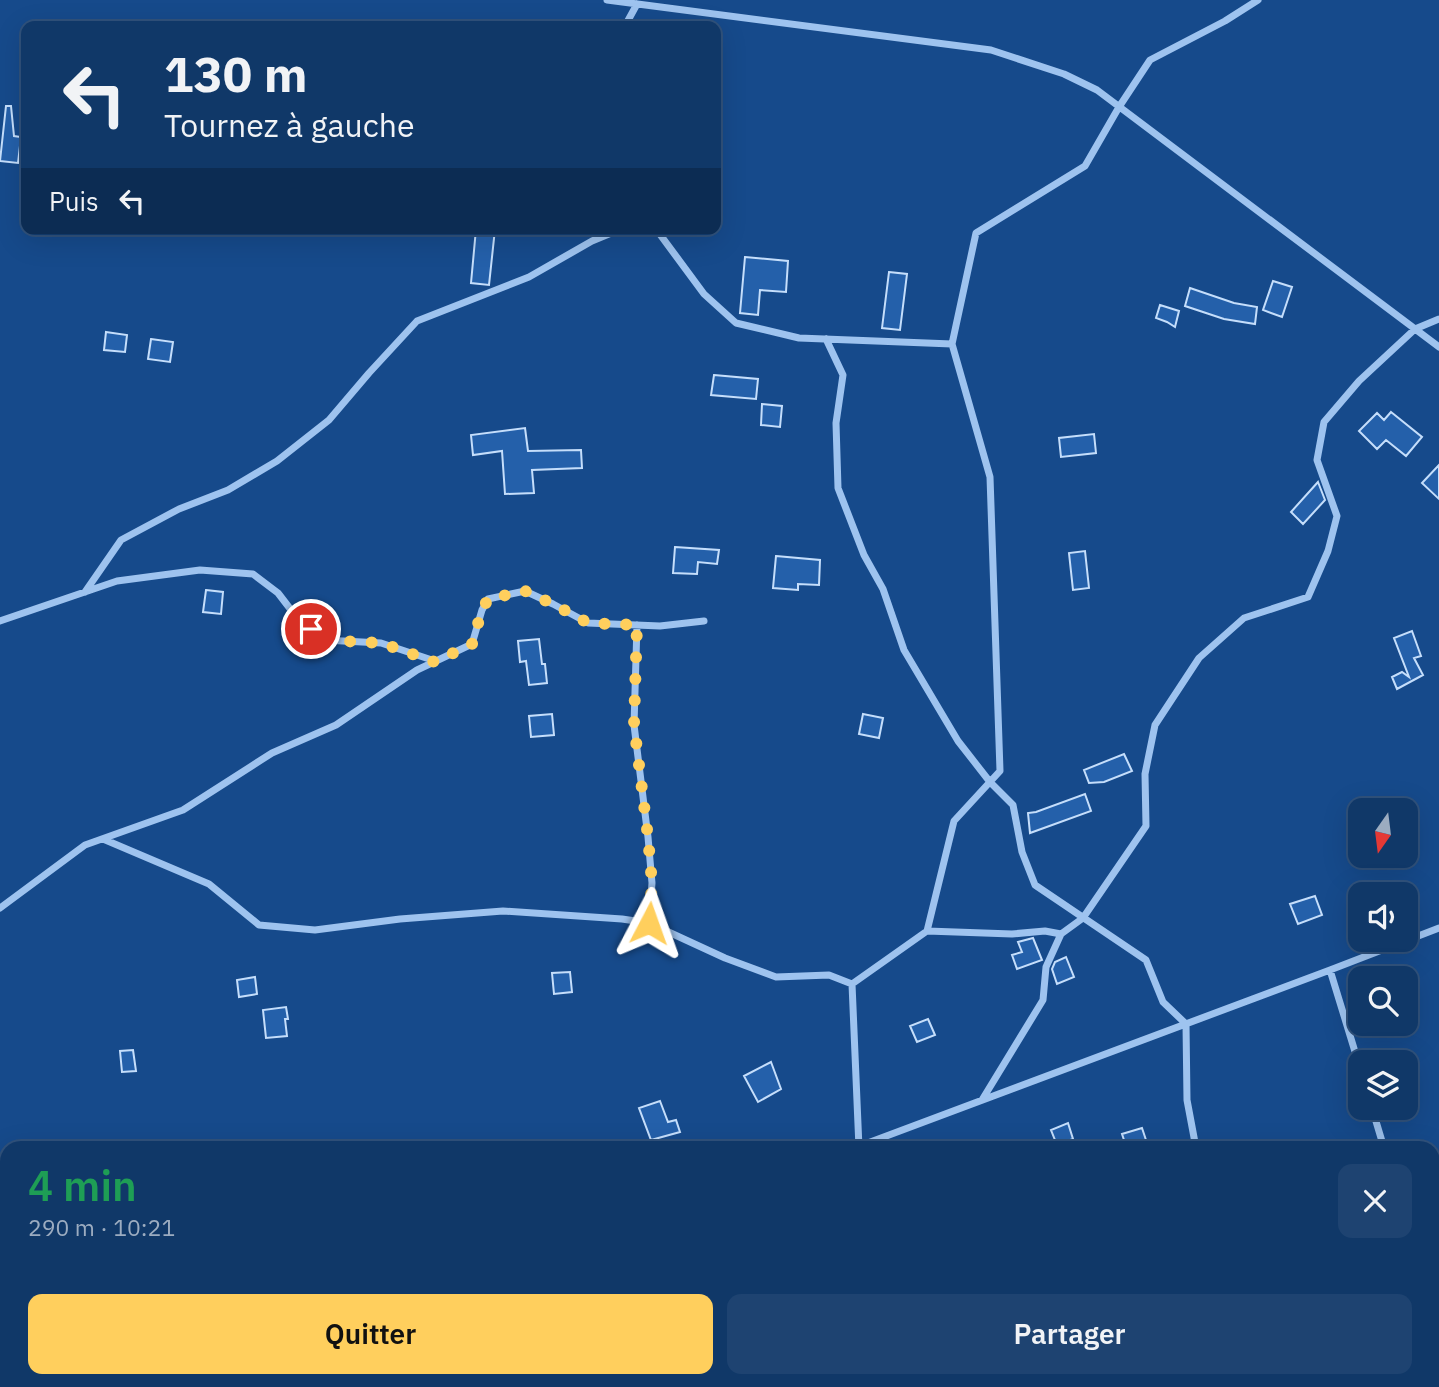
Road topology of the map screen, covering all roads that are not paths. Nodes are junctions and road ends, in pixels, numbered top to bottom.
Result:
1 (607, 0) edge
2 (1258, 0) edge
3 (637, 4) junction
4 (628, 21) edge
5 (1119, 107) junction
6 (606, 235) edge
7 (660, 235) edge
8 (1439, 318) edge
9 (1415, 329) junction
10 (826, 339) junction
11 (951, 344) junction
12 (1439, 347) edge
13 (85, 592) junction
14 (0, 621) edge
15 (704, 621) dead end
16 (637, 625) junction
17 (435, 662) junction
18 (990, 782) junction
19 (103, 839) junction
20 (0, 908) edge
21 (1083, 918) junction
22 (649, 923) junction
23 (1439, 928) edge
24 (927, 932) junction
25 (1061, 934) junction
26 (1330, 970) junction
27 (852, 984) junction
28 (1186, 1024) junction
29 (1354, 1050) edge
30 (982, 1100) junction
31 (1376, 1120) edge
32 (858, 1141) edge
33 (876, 1141) edge
34 (1195, 1141) edge
35 (1382, 1141) edge

1 - 3 street
2 - 5 street
3 - 4 street
3 - 5 street
5 - 9 street
5 - 11 street
6 - 13 street
7 - 10 street
8 - 9 street
9 - 12 street
9 - 21 street
10 - 11 street
10 - 18 street
11 - 18 street
13 - 14 street
13 - 17 street
15 - 16 street
16 - 17 street
16 - 22 street
17 - 19 street
18 - 21 street
18 - 24 street
19 - 20 street
19 - 22 street
21 - 25 street
21 - 28 street
22 - 27 street
23 - 26 street
24 - 25 street
24 - 27 street
25 - 30 street
26 - 28 street
26 - 29 street
27 - 32 street
28 - 30 street
28 - 34 street
30 - 33 street
31 - 35 street

